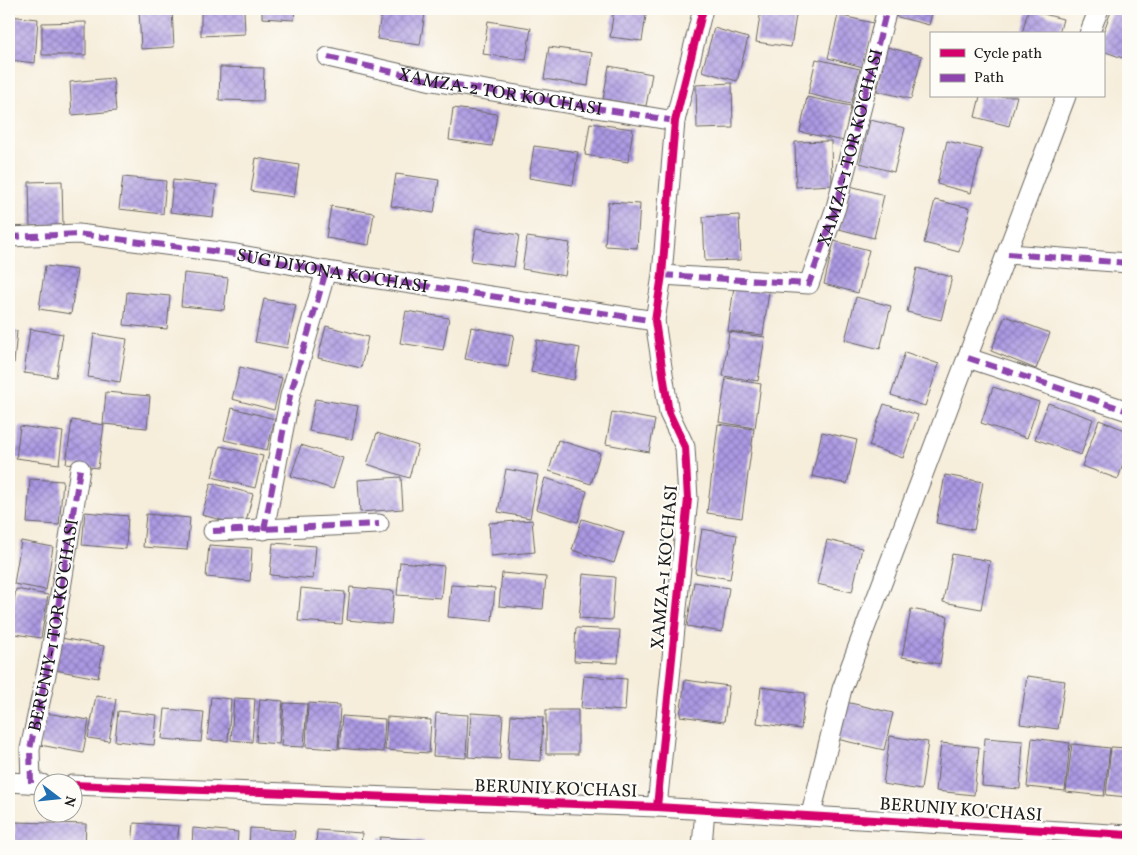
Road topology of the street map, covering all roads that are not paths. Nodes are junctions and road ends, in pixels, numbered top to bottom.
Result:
1 (703, 9) edge
2 (886, 9) edge
3 (1099, 9) edge
4 (1091, 32) edge
5 (328, 57) dead end
6 (1065, 98) edge
7 (676, 121) junction
8 (9, 238) edge
9 (1008, 254) junction
10 (1128, 263) edge
11 (326, 271) junction
12 (662, 275) junction
13 (655, 321) junction
14 (968, 358) junction
15 (1128, 411) edge
16 (80, 469) dead end
17 (379, 524) dead end
18 (264, 530) junction
19 (213, 531) dead end
20 (35, 772) edge
21 (9, 782) edge
22 (32, 783) edge
23 (82, 785) edge
24 (657, 807) junction
25 (705, 809) junction
26 (810, 814) junction
27 (1128, 834) edge
28 (1036, 838) edge
29 (702, 846) edge

1 - 7 street, XAMZA-1 KO'CHASI
2 - 12 street, XAMZA-1 TOR KO'CHASI
3 - 4 street
5 - 7 street, XAMZA-2 TOR KO'CHASI
6 - 9 street
7 - 12 street, XAMZA-1 KO'CHASI
8 - 11 street, SUG'DIYONA KO'CHASI
9 - 10 street
9 - 14 street
11 - 13 street, SUG'DIYONA KO'CHASI
11 - 18 street
12 - 13 street, XAMZA-1 KO'CHASI
13 - 24 street, XAMZA-1 KO'CHASI
14 - 15 street
14 - 26 street
16 - 20 street, BERUNIY-1 TOR KO'CHASI
17 - 18 street
18 - 19 street
21 - 22 street
23 - 24 street, BERUNIY KO'CHASI
24 - 25 street, BERUNIY KO'CHASI
25 - 26 street, BERUNIY KO'CHASI
25 - 29 street
26 - 28 street, BERUNIY KO'CHASI
27 - 28 street, BERUNIY KO'CHASI

